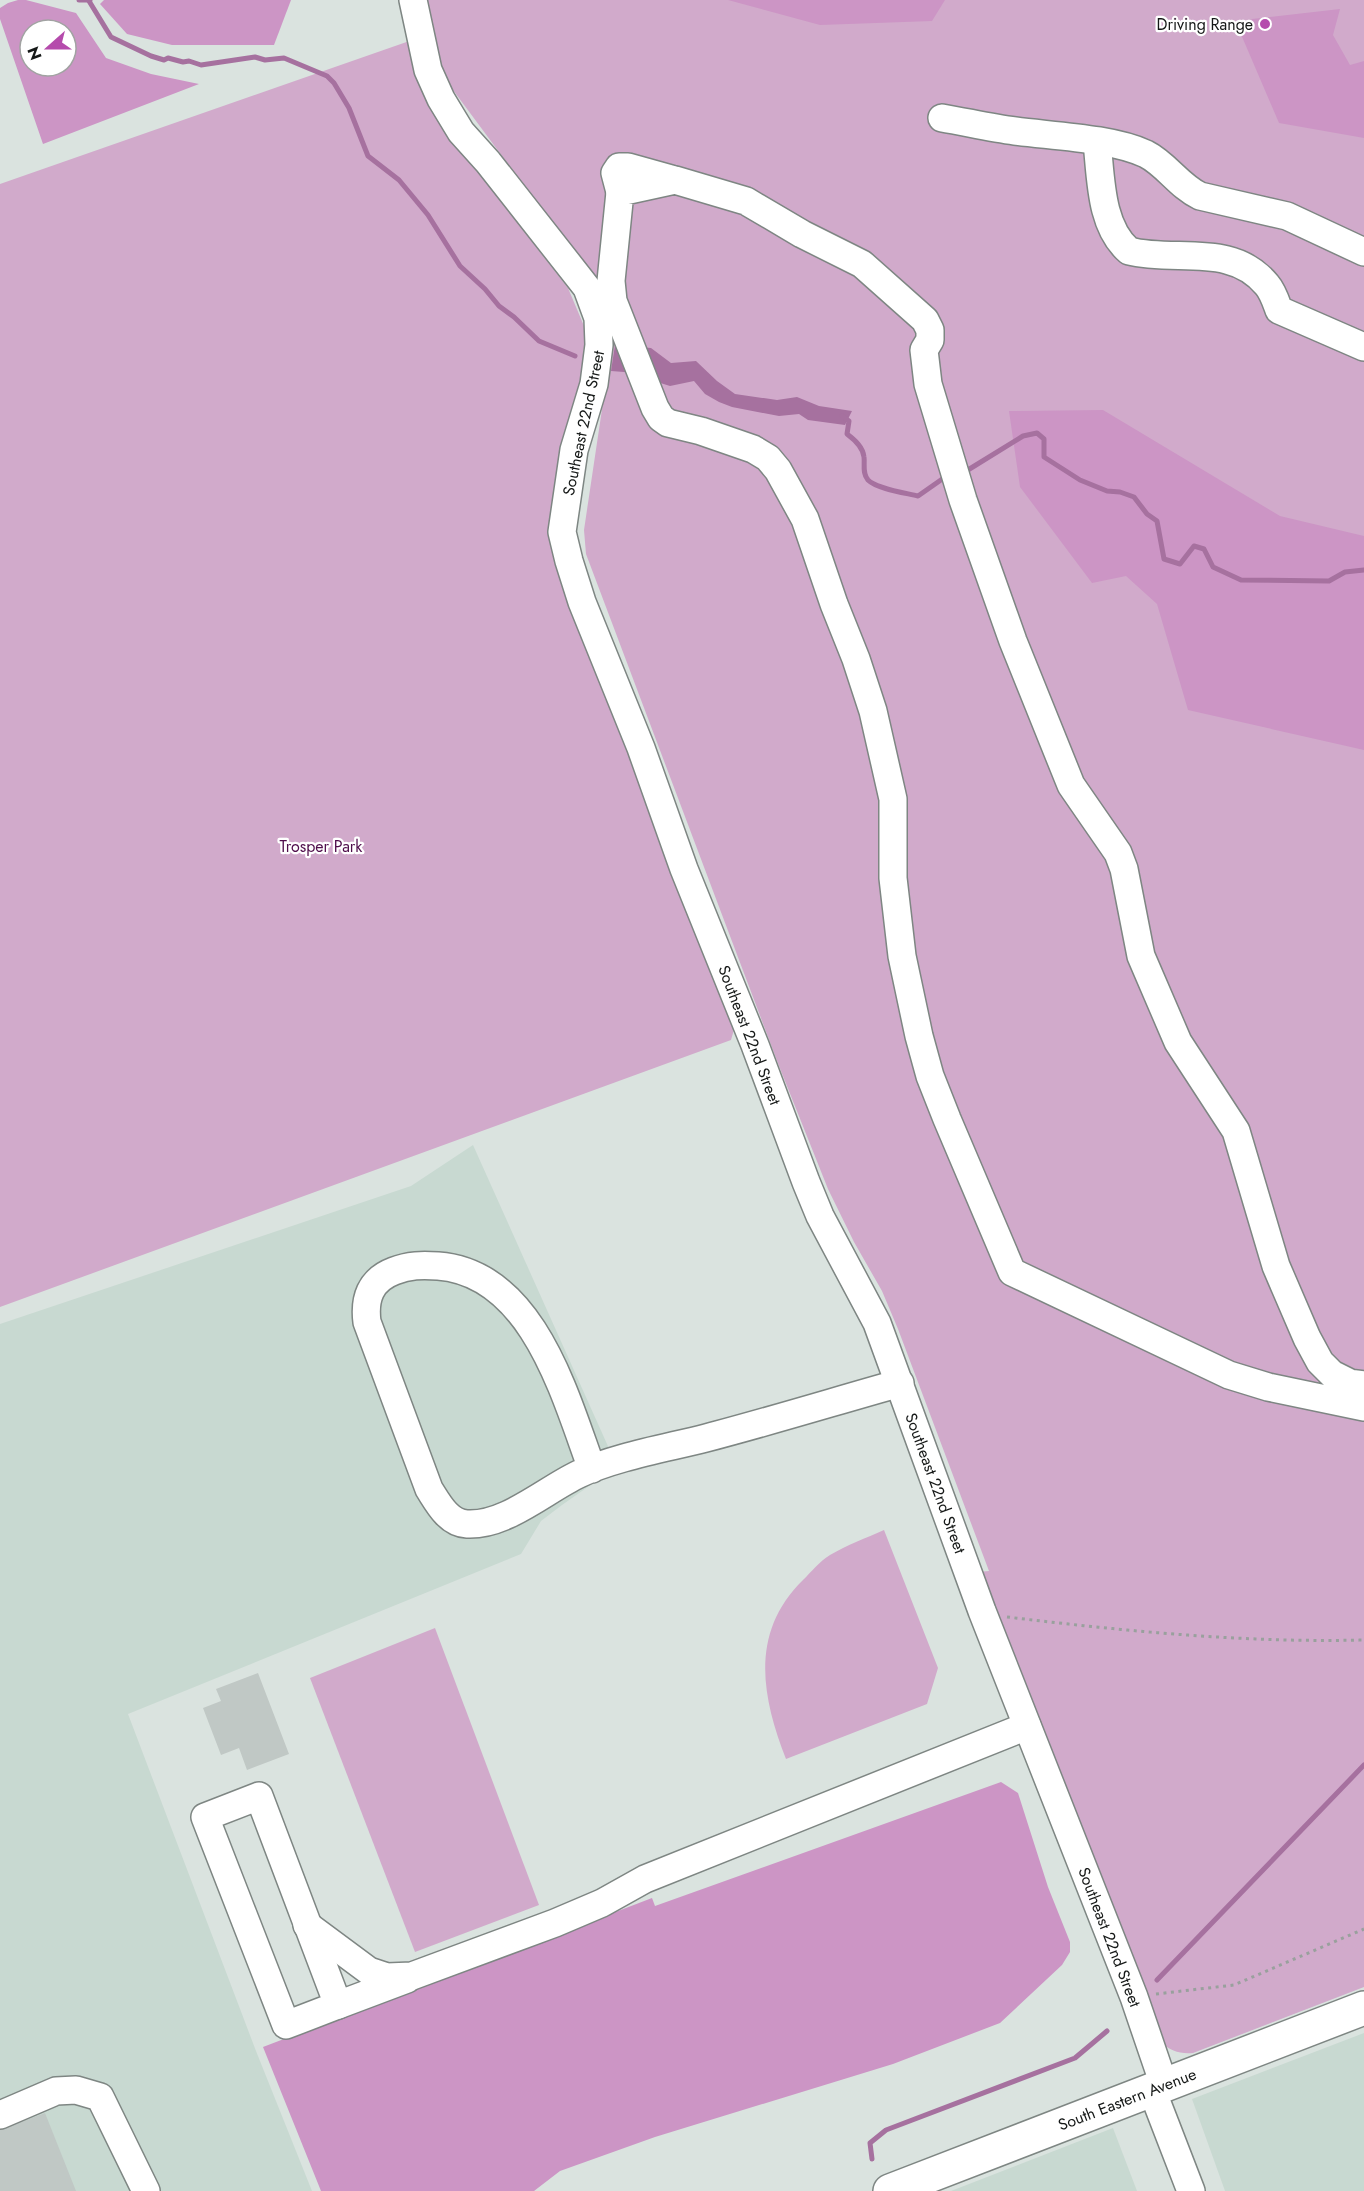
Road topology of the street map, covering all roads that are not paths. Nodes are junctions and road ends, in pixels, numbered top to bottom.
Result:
1 (413, 0) edge
2 (942, 118) dead end
3 (1097, 142) junction
4 (1364, 252) edge
5 (1364, 347) edge
6 (900, 1383) junction
7 (1364, 1385) edge
8 (1364, 1407) edge
9 (592, 1469) junction
10 (1027, 1726) junction
11 (308, 1925) junction
12 (412, 1977) junction
13 (338, 2005) junction
14 (1364, 2008) edge
15 (1158, 2088) junction
16 (0, 2115) edge
17 (146, 2191) edge
18 (890, 2191) edge
19 (1191, 2191) edge

1 - 6 street, Southeast 22nd Street
2 - 3 street
3 - 4 street
3 - 5 street
6 - 9 street
6 - 10 street, Southeast 22nd Street
7 - 8 street
9 - 9 street
10 - 12 street
10 - 15 street, Southeast 22nd Street
11 - 12 street
11 - 13 street
11 - 13 street
12 - 13 street
14 - 15 main road, South Eastern Avenue
15 - 18 main road, South Eastern Avenue
15 - 19 street, Southeast 22nd Street
16 - 17 street

